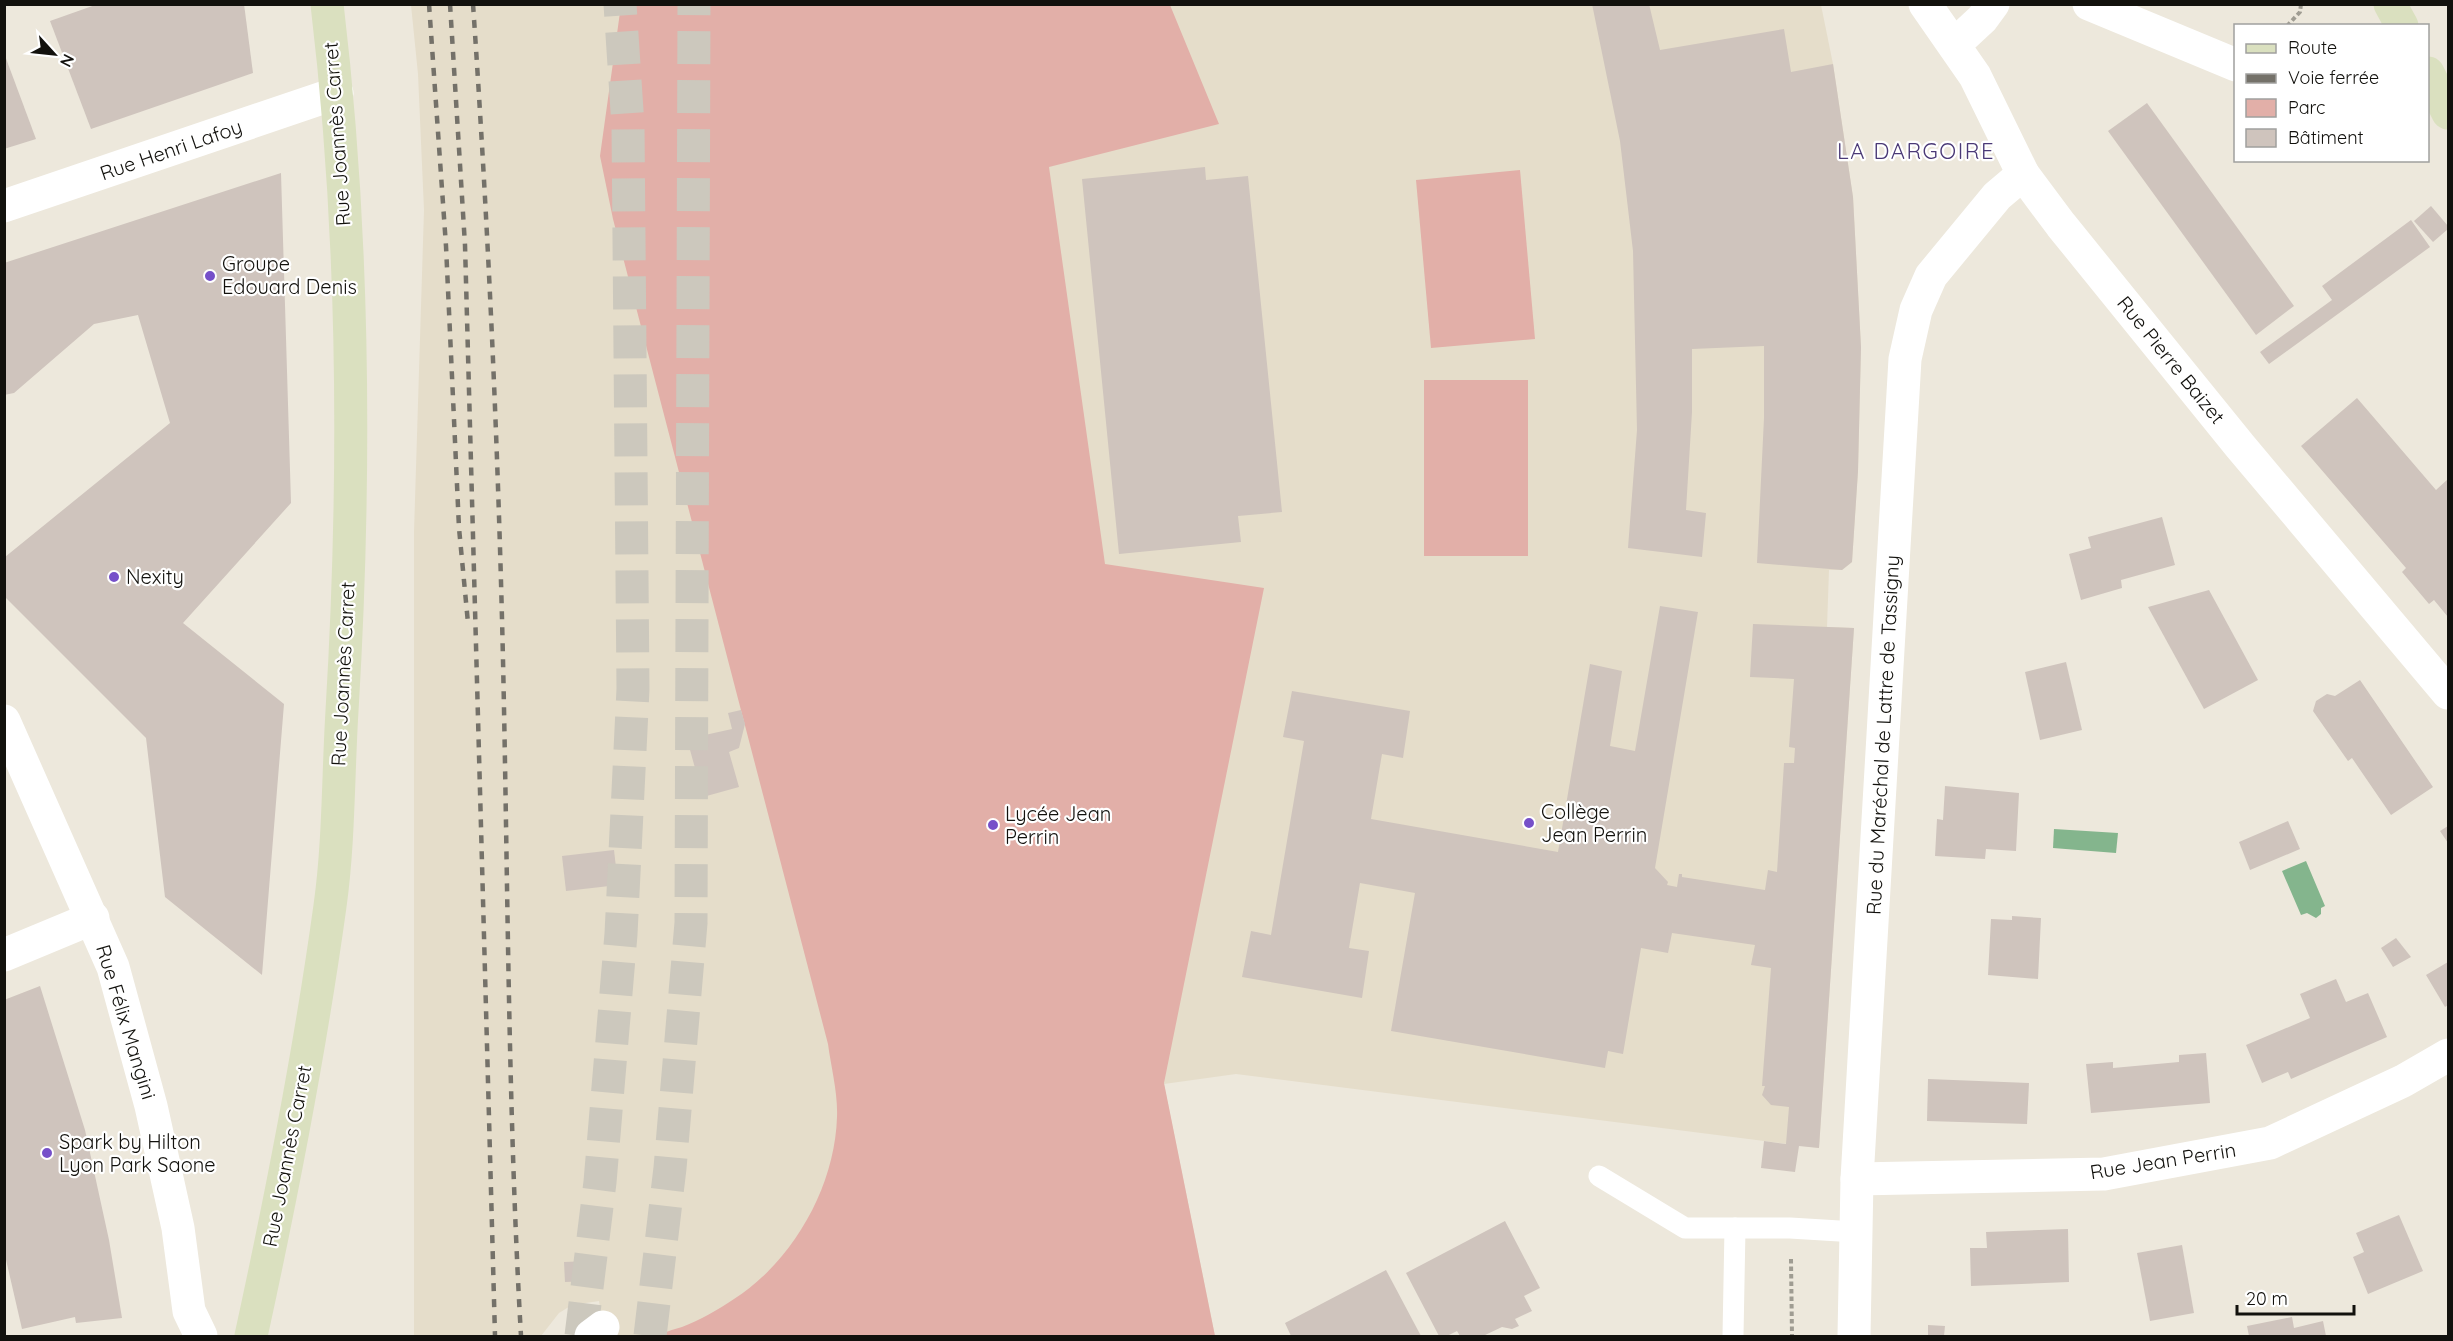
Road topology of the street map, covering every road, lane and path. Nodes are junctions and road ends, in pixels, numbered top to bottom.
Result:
1 (327, 4) edge
2 (1925, 4) edge
3 (1993, 4) edge
4 (2090, 4) edge
5 (2301, 4) edge
6 (2390, 4) edge
7 (2289, 24) edge
8 (2401, 24) edge
9 (1953, 45) junction
10 (2234, 65) edge
11 (337, 93) junction
12 (2023, 174) junction
13 (4, 206) edge
14 (2448, 693) edge
15 (4, 721) edge
16 (93, 918) junction
17 (4, 955) edge
18 (2448, 1055) edge
19 (1599, 1176) dead end
20 (1857, 1179) junction
21 (1735, 1228) junction
22 (1790, 1228) junction
23 (1856, 1232) junction
24 (201, 1336) edge
25 (251, 1336) edge
26 (1733, 1336) edge
27 (1792, 1336) edge
28 (1854, 1336) edge

1 - 11 street, Rue Joannès Carret
2 - 9 street, Rue Pierre Baizet
3 - 9 street
4 - 10 street
5 - 7 path
6 - 8 street
9 - 12 street, Rue Pierre Baizet
11 - 13 street, Rue Henri Lafoy
11 - 25 street, Rue Joannès Carret
12 - 14 street, Rue Pierre Baizet
12 - 20 street, Rue du Maréchal de Lattre de Tassigny
15 - 16 street, Rue Félix Mangini
16 - 17 street
16 - 24 street, Rue Félix Mangini
18 - 20 street, Rue Jean Perrin
19 - 21 lane
20 - 23 street, Rue du Maréchal de Lattre de Tassigny
21 - 22 lane
21 - 26 lane
22 - 23 lane
22 - 27 path
23 - 28 street, Rue du Maréchal de Lattre de Tassigny

